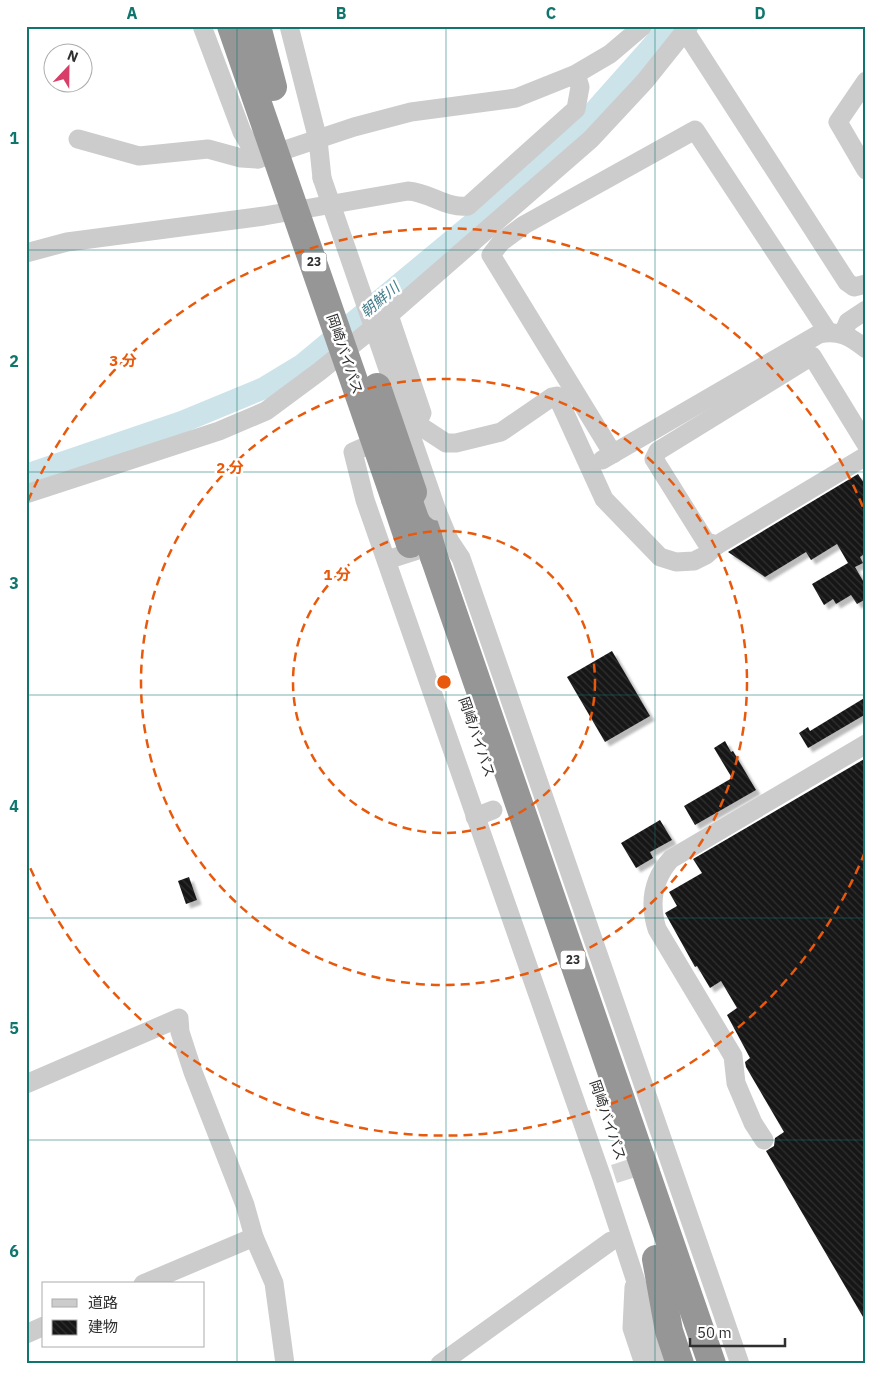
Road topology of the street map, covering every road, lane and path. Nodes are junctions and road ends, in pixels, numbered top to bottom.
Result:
1 (202, 26) edge
2 (231, 26) edge
3 (252, 26) edge
4 (257, 26) edge
5 (289, 26) edge
6 (643, 26) edge
7 (687, 29) edge
8 (576, 74) junction
9 (866, 81) edge
10 (273, 87) junction
11 (78, 139) dead end
12 (318, 140) junction
13 (258, 159) junction
14 (866, 170) edge
15 (26, 253) edge
16 (866, 284) edge
17 (866, 310) edge
18 (389, 315) junction
19 (836, 333) junction
20 (866, 350) edge
21 (858, 414) edge
22 (417, 424) junction
23 (866, 444) edge
24 (612, 454) junction
25 (866, 456) edge
26 (590, 468) junction
27 (26, 494) edge
28 (404, 496) junction
29 (429, 542) junction
30 (717, 545) junction
31 (387, 560) junction
32 (866, 744) edge
33 (493, 810) dead end
34 (475, 817) junction
35 (26, 1084) edge
36 (764, 1140) dead end
37 (254, 1237) junction
38 (611, 1241) dead end
39 (656, 1259) junction
40 (635, 1281) junction
41 (148, 1282) edge
42 (696, 1318) junction
43 (42, 1327) edge
44 (26, 1334) edge
45 (284, 1364) edge
46 (440, 1364) edge
47 (644, 1364) edge
48 (664, 1364) edge
49 (680, 1364) edge
50 (692, 1364) edge
51 (712, 1364) edge
52 (719, 1364) edge
53 (740, 1364) edge

1 - 13 street
2 - 28 highway, 岡崎バイパス / 23, bridge
3 - 10 highway, 岡崎バイパス / 23
4 - 10 highway, 23
5 - 12 street
6 - 8 street
7 - 16 street
7 - 18 street
8 - 12 street
8 - 15 street
9 - 14 street
10 - 28 highway, 岡崎バイパス / 23, bridge
11 - 13 street
12 - 13 street
12 - 29 street, bridge
17 - 19 street
18 - 22 street
18 - 27 street
19 - 20 street
19 - 24 street
19 - 24 street
21 - 23 street
21 - 30 street
22 - 26 street
22 - 31 street
24 - 26 street
25 - 30 street
26 - 30 street
28 - 29 highway, 岡崎バイパス / 23
29 - 31 street
29 - 39 highway, 岡崎バイパス / 23
29 - 42 highway, 岡崎バイパス / 23
29 - 53 street
31 - 34 street
32 - 36 street
33 - 34 street
34 - 40 street
35 - 37 street
37 - 41 street
37 - 45 street
38 - 46 street
39 - 49 highway, 23
39 - 50 highway, 岡崎バイパス / 23
40 - 47 street
40 - 48 street
42 - 51 highway, 岡崎バイパス / 23
42 - 52 highway, 23
43 - 44 street

